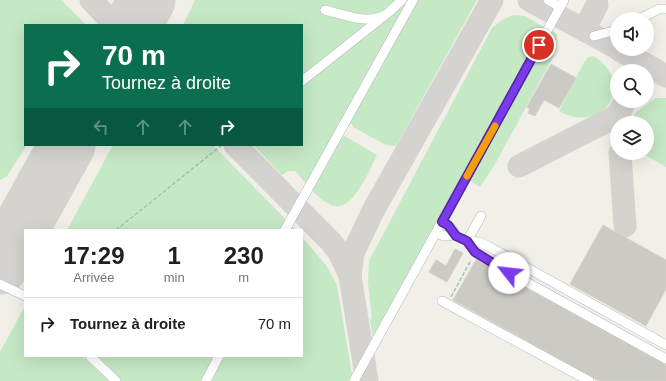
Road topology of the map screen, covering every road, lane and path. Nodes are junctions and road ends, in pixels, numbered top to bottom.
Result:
1 (402, 0) edge
2 (413, 0) edge
3 (548, 0) edge
4 (562, 3) edge
5 (666, 9) edge
6 (325, 10) dead end
7 (653, 12) edge
8 (384, 16) junction
9 (610, 32) edge
10 (594, 36) dead end
11 (303, 80) edge
12 (221, 146) edge
13 (481, 216) dead end
14 (442, 222) junction
15 (117, 229) edge
16 (286, 229) edge
17 (436, 233) junction
18 (456, 236) junction
19 (467, 241) junction
20 (475, 252) junction
21 (0, 284) edge
22 (24, 296) edge
23 (444, 303) joint
24 (666, 345) edge
25 (91, 357) edge
26 (218, 357) edge
27 (666, 359) edge
28 (116, 381) edge
29 (206, 381) edge
30 (354, 381) edge
31 (588, 381) edge

1 - 8 lane
2 - 16 lane
3 - 4 lane
4 - 14 lane
5 - 7 lane
6 - 8 lane
8 - 11 lane
9 - 10 lane
12 - 15 path
13 - 19 lane
14 - 17 lane
14 - 18 lane
17 - 18 lane
17 - 30 lane
18 - 19 lane
19 - 20 lane
19 - 24 lane
20 - 23 path
20 - 27 lane
21 - 22 lane
23 - 31 lane
25 - 28 lane
26 - 29 lane

